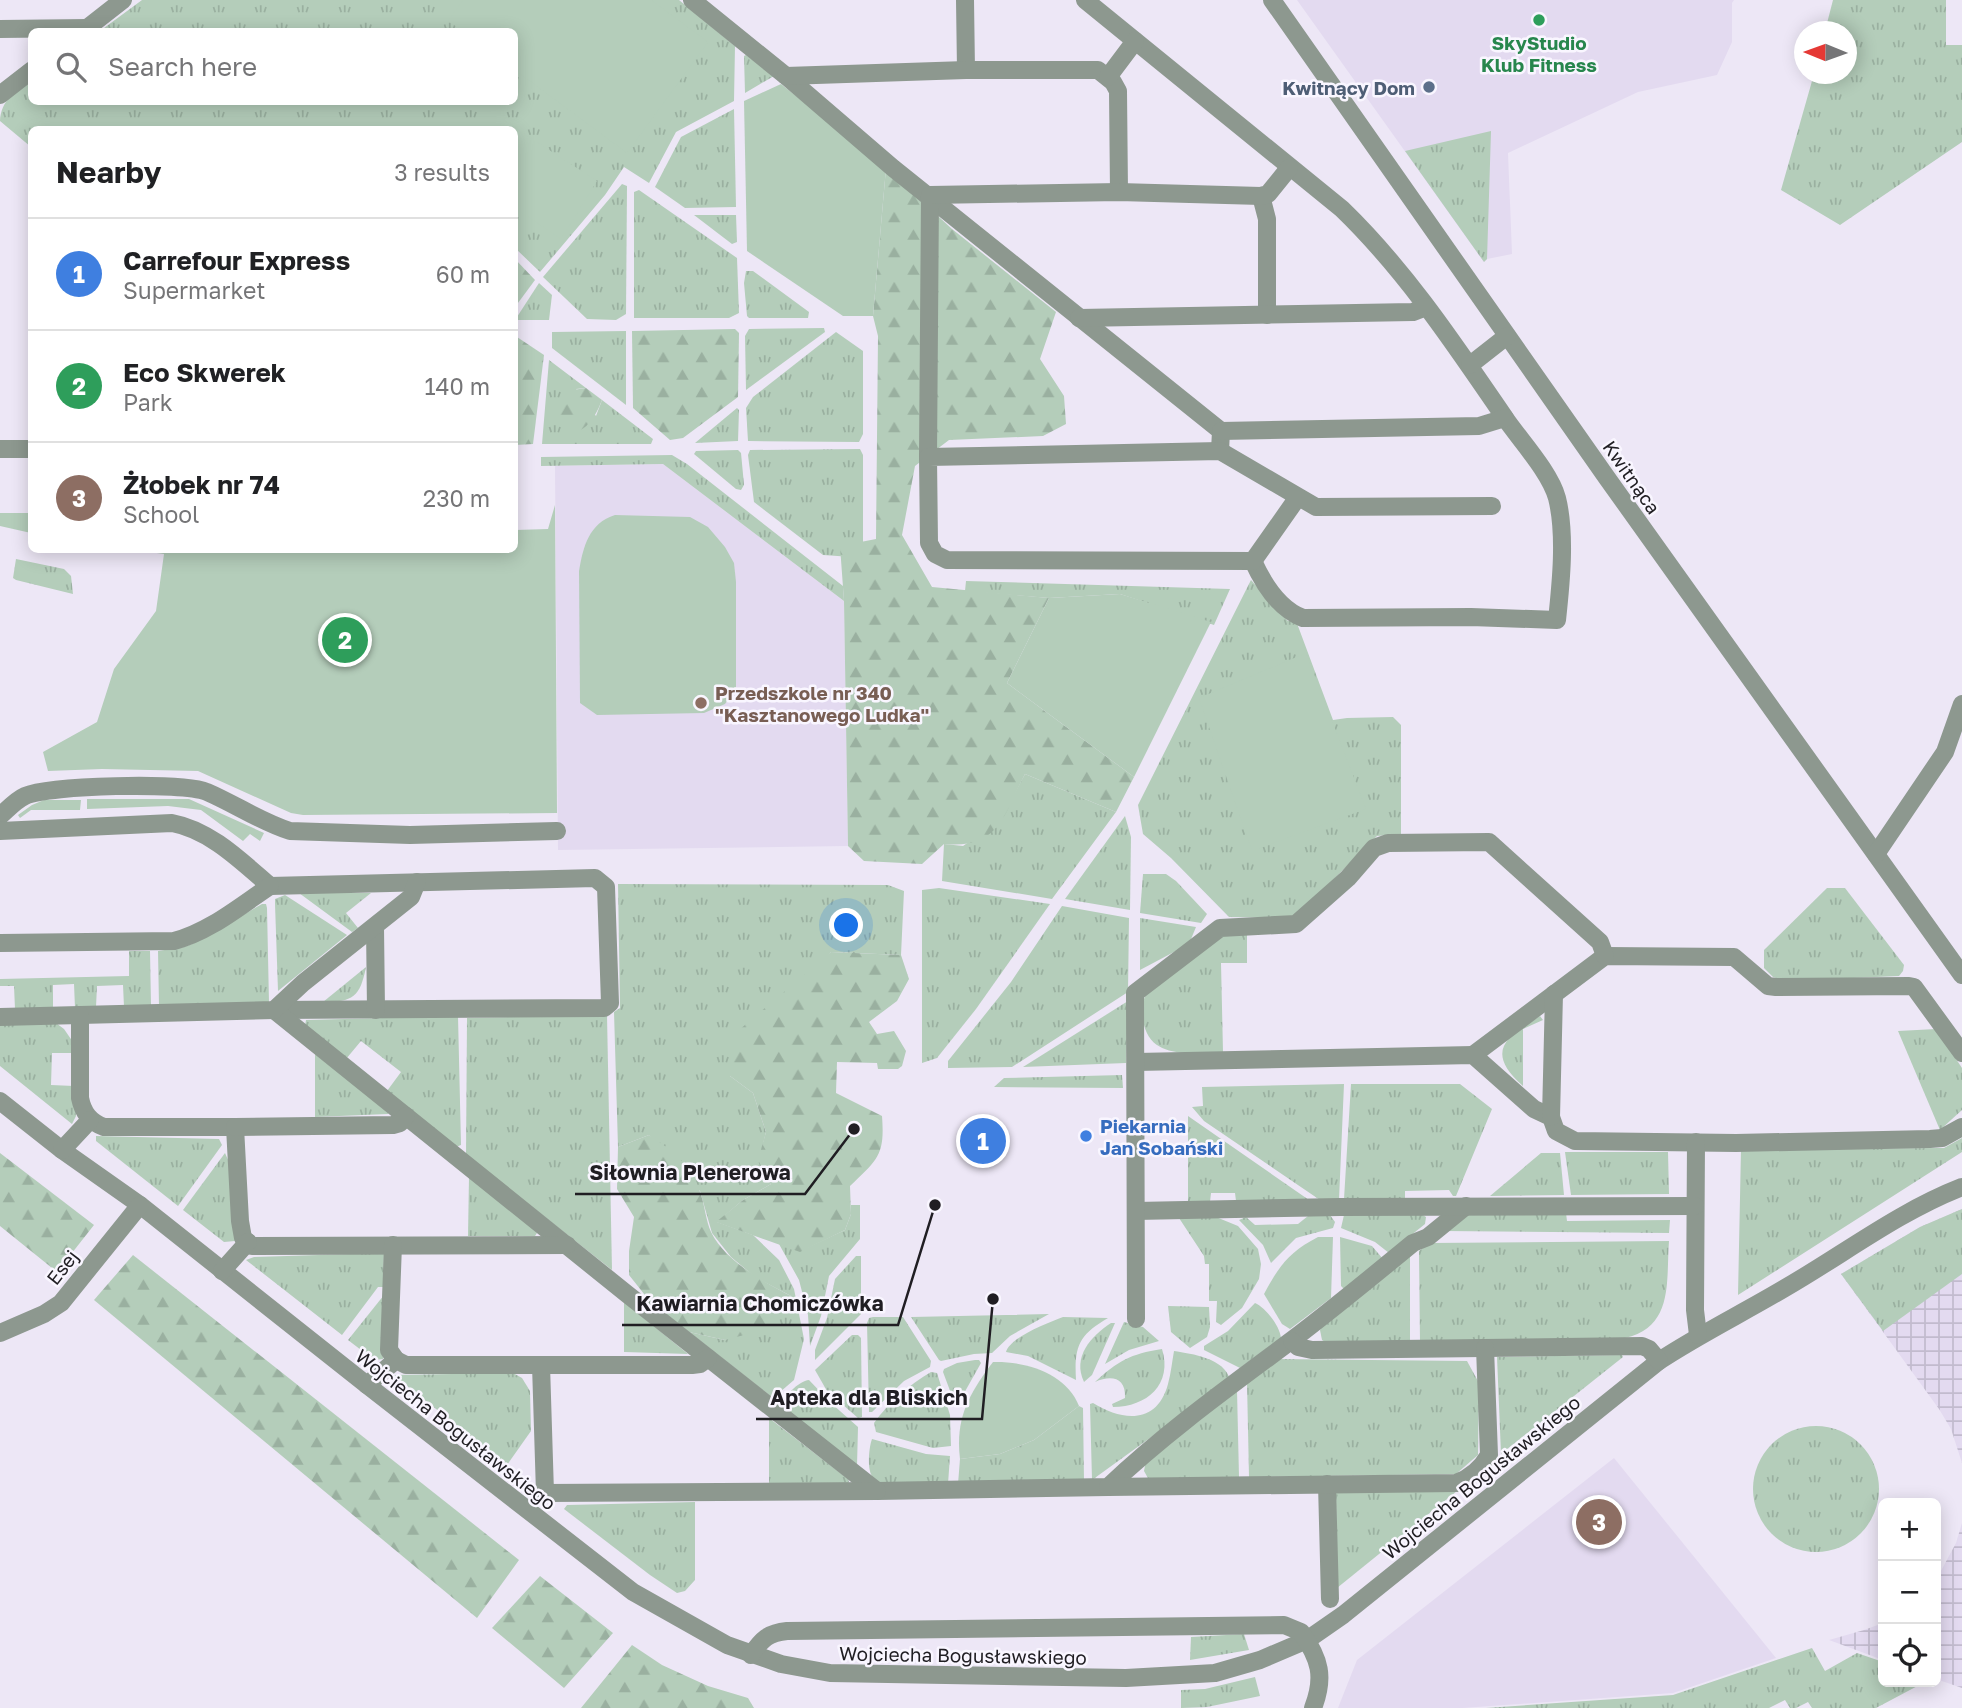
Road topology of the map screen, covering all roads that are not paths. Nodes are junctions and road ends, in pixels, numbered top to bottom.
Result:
1 (123, 0) edge
2 (692, 0) edge
3 (965, 0) edge
4 (1085, 0) edge
5 (1272, 0) edge
6 (88, 28) edge
7 (0, 29) edge
8 (28, 29) edge
9 (1135, 41) junction
10 (966, 70) junction
11 (28, 74) edge
12 (786, 76) junction
13 (1108, 77) junction
14 (0, 94) edge
15 (1289, 168) junction
16 (1119, 192) junction
17 (930, 195) junction
18 (1261, 196) junction
19 (1426, 307) junction
20 (1267, 315) junction
21 (1079, 318) junction
22 (1507, 336) junction
23 (1470, 365) junction
24 (1505, 418) junction
25 (1221, 431) junction
26 (0, 449) edge
27 (28, 449) edge
28 (1220, 451) junction
29 (928, 457) junction
30 (1297, 497) junction
31 (1492, 506) dead end
32 (1253, 561) junction
33 (1962, 704) edge
34 (0, 816) edge
35 (0, 831) edge
36 (557, 831) dead end
37 (1877, 854) junction
38 (417, 882) junction
39 (270, 887) junction
40 (375, 927) junction
41 (0, 943) edge
42 (1605, 956) junction
43 (1962, 975) edge
44 (1554, 995) junction
45 (274, 1010) junction
46 (376, 1010) junction
47 (80, 1015) junction
48 (0, 1017) edge
49 (1962, 1053) edge
50 (1473, 1055) junction
51 (1136, 1062) junction
52 (0, 1101) edge
53 (406, 1116) junction
54 (1551, 1117) junction
55 (90, 1120) junction
56 (235, 1127) junction
57 (1962, 1127) edge
58 (1696, 1142) junction
59 (62, 1150) junction
60 (1962, 1187) edge
61 (140, 1205) junction
62 (1466, 1206) junction
63 (1695, 1206) junction
64 (1136, 1212) junction
65 (248, 1242) junction
66 (393, 1245) junction
67 (567, 1245) junction
68 (222, 1270) junction
69 (1136, 1319) dead end
70 (0, 1333) edge
71 (1698, 1335) junction
72 (1292, 1340) junction
73 (1485, 1348) junction
74 (708, 1358) junction
75 (396, 1360) junction
76 (1659, 1361) junction
77 (541, 1365) junction
78 (367, 1385) junction
79 (1475, 1472) junction
80 (1327, 1484) junction
81 (1108, 1487) junction
82 (877, 1491) junction
83 (545, 1493) junction
84 (1491, 1494) junction
85 (531, 1514) junction
86 (1330, 1599) dead end
87 (1307, 1640) junction
88 (751, 1655) junction
89 (1312, 1708) edge

1 - 6 street
2 - 12 street
3 - 10 street
4 - 9 street
5 - 22 street, Kwitnąca
7 - 8 street
9 - 13 street
9 - 15 street
10 - 12 street
10 - 13 street
11 - 14 street
12 - 17 street
13 - 16 street
15 - 18 street
15 - 19 street
16 - 17 street
16 - 18 street
17 - 21 street
17 - 29 street
18 - 20 street
19 - 20 street
19 - 23 street
20 - 21 street
21 - 25 street
22 - 23 street
22 - 37 street, Kwitnąca
23 - 24 street
24 - 25 street
24 - 32 street
25 - 28 street
26 - 27 street
28 - 29 street
28 - 30 street
29 - 32 street
30 - 31 street
30 - 32 street
33 - 37 street
34 - 36 street
35 - 39 street
37 - 43 street, Kwitnąca
38 - 39 street
38 - 40 street
38 - 46 street
39 - 41 street
40 - 45 street
40 - 46 street
42 - 44 street
42 - 49 street
42 - 51 street
44 - 50 street
44 - 54 street
45 - 46 street
45 - 47 street
45 - 53 street
47 - 48 street
47 - 55 street
50 - 51 street
50 - 54 street
51 - 64 street
52 - 59 street, Wojciecha Bogusławskiego
53 - 56 street
53 - 67 street
54 - 58 street
55 - 56 street
55 - 59 street
56 - 65 street
57 - 58 street
58 - 63 street
59 - 61 street, Wojciecha Bogusławskiego
60 - 71 street, Wojciecha Bogusławskiego
61 - 68 street, Wojciecha Bogusławskiego
61 - 70 street, Esej
62 - 63 street
62 - 64 street
62 - 72 street
63 - 71 street
64 - 69 street
65 - 66 street
65 - 68 street
66 - 67 street
66 - 75 street
67 - 74 street
68 - 78 street, Wojciecha Bogusławskiego
71 - 76 street, Wojciecha Bogusławskiego
72 - 73 street
72 - 81 street
73 - 76 street
73 - 79 street
74 - 77 street
74 - 82 street
75 - 77 street
75 - 78 street
76 - 84 street, Wojciecha Bogusławskiego
77 - 83 street
78 - 85 street, Wojciecha Bogusławskiego
79 - 80 street
79 - 84 street
80 - 81 street
80 - 86 street
81 - 82 street
82 - 83 street
83 - 85 street
84 - 87 street, Wojciecha Bogusławskiego
85 - 88 street, Wojciecha Bogusławskiego
87 - 88 street, Wojciecha Bogusławskiego
87 - 88 street
87 - 89 street

